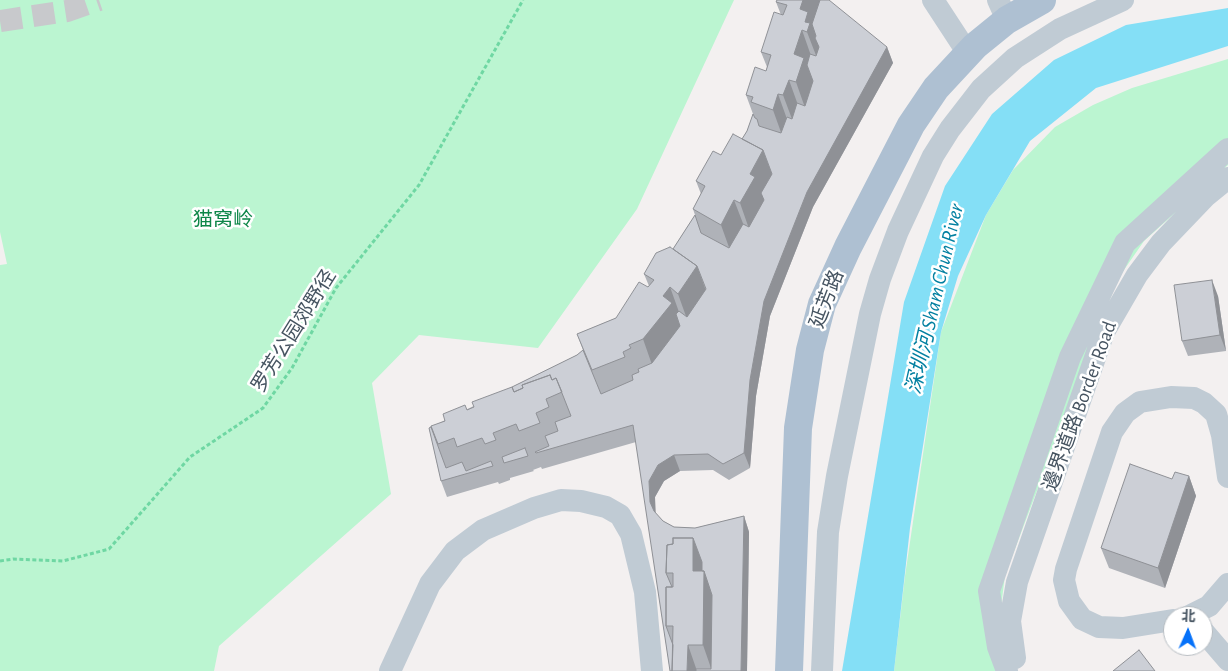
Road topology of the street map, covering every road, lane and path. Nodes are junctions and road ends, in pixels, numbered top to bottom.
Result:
1 (523, 0) edge
2 (933, 0) edge
3 (1042, 0) edge
4 (1123, 0) edge
5 (1002, 10) edge
6 (967, 52) junction
7 (1228, 149) edge
8 (1228, 178) edge
9 (1228, 477) edge
10 (0, 562) edge
11 (1228, 584) edge
12 (1209, 606) edge
13 (1163, 621) edge
14 (1213, 643) edge
15 (1228, 660) edge
16 (390, 671) edge
17 (652, 671) edge
18 (789, 671) edge
19 (822, 671) edge
20 (1007, 671) edge
21 (1019, 671) edge

1 - 10 path, 罗芳公园郊野径
2 - 6 street
3 - 5 main road, 延芳路
4 - 19 street
5 - 6 main road, 延芳路
6 - 18 main road, 延芳路
7 - 20 street
8 - 21 street, 邊界道路 Border Road
9 - 13 street
11 - 12 street
14 - 15 street
16 - 17 street

